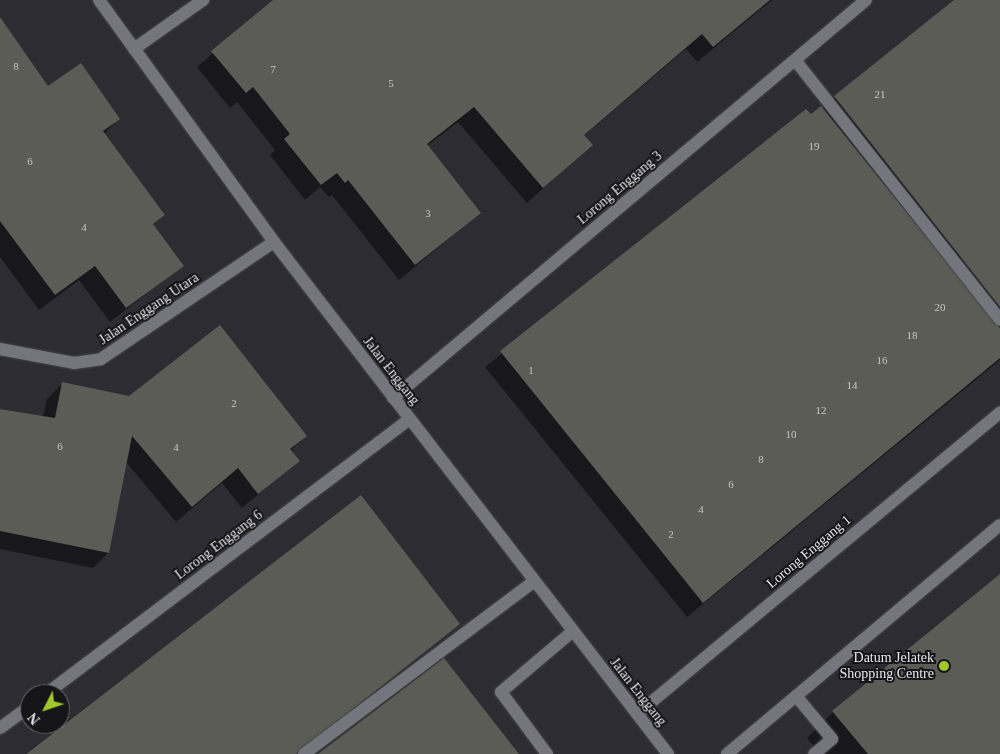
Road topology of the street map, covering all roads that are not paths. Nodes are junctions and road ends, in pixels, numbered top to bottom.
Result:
1 (99, 0) edge
2 (202, 0) edge
3 (866, 0) edge
4 (134, 49) junction
5 (795, 60) junction
6 (274, 242) junction
7 (1000, 320) edge
8 (0, 349) edge
9 (393, 398) junction
10 (1000, 413) edge
11 (410, 419) junction
12 (1000, 525) edge
13 (534, 581) junction
14 (573, 631) junction
15 (59, 684) edge
16 (796, 696) junction
17 (20, 713) edge
18 (637, 714) junction
19 (0, 728) edge
20 (304, 754) edge
21 (547, 754) edge
22 (668, 754) edge
23 (727, 754) edge
24 (814, 754) edge

1 - 4 street, Jalan Enggang
2 - 4 street
3 - 5 street, Lorong Enggang 3
4 - 6 street, Jalan Enggang
5 - 7 street
5 - 9 street, Lorong Enggang 3
6 - 8 street, Jalan Enggang Utara
6 - 9 street, Jalan Enggang
9 - 11 street, Jalan Enggang
10 - 18 street, Lorong Enggang 1
11 - 13 street, Jalan Enggang
11 - 15 street, Lorong Enggang 6
12 - 16 street
13 - 14 street, Jalan Enggang
13 - 20 street
14 - 18 street, Jalan Enggang
14 - 21 street
16 - 23 street
16 - 24 street
17 - 19 street
18 - 22 street, Jalan Enggang

